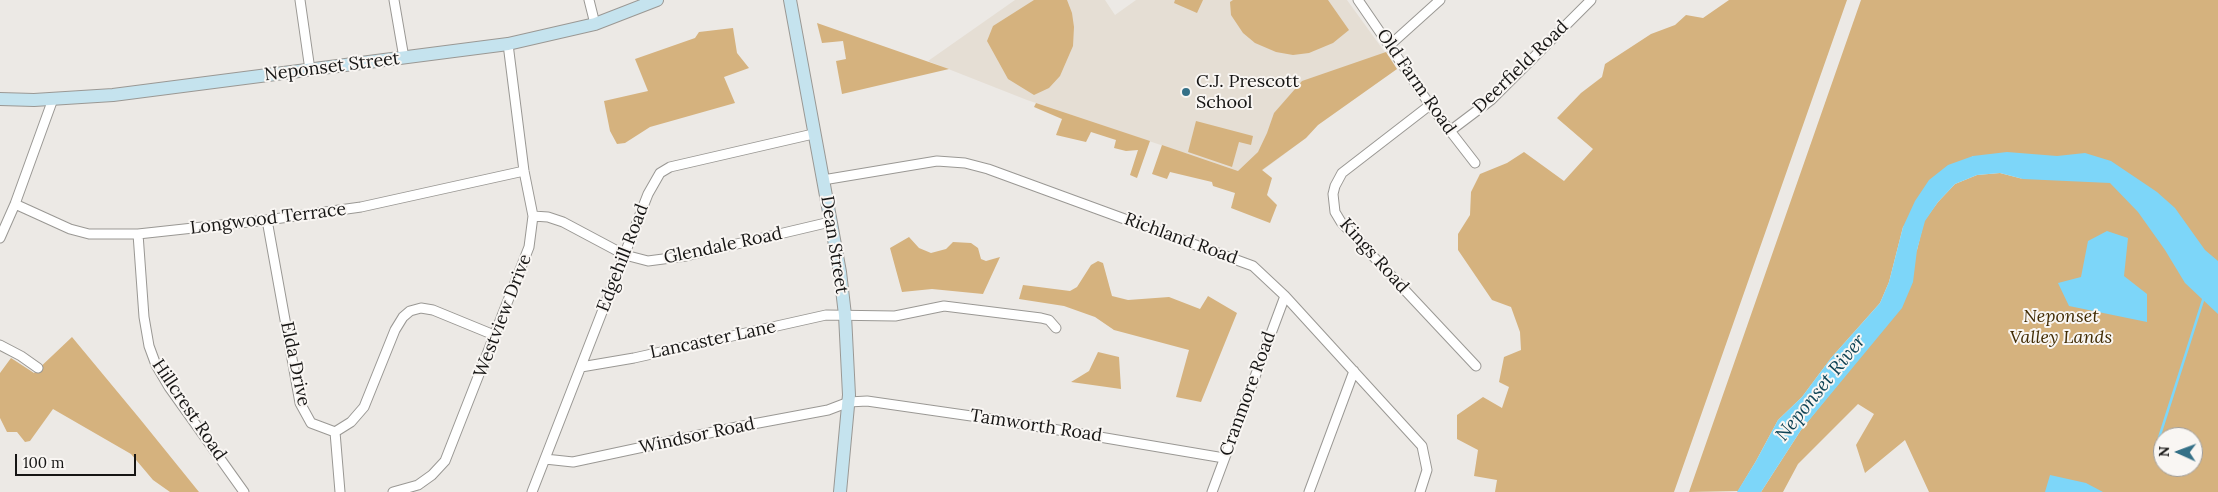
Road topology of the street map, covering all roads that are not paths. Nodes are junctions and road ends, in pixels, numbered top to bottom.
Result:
1 (300, 0) edge
2 (394, 0) edge
3 (588, 0) edge
4 (657, 0) edge
5 (790, 0) edge
6 (1358, 0) edge
7 (1440, 0) edge
8 (1591, 0) edge
9 (595, 24) junction
10 (508, 44) junction
11 (1390, 45) junction
12 (404, 58) junction
13 (310, 70) junction
14 (0, 99) edge
15 (53, 99) junction
16 (1430, 105) junction
17 (1450, 131) junction
18 (813, 134) junction
19 (1475, 163) dead end
20 (524, 171) junction
21 (823, 180) junction
22 (14, 204) junction
23 (533, 216) junction
24 (267, 220) junction
25 (830, 222) junction
26 (138, 234) junction
27 (0, 238) edge
28 (625, 255) junction
29 (1285, 296) junction
30 (844, 315) junction
31 (1056, 328) dead end
32 (494, 335) junction
33 (0, 345) edge
34 (1476, 366) dead end
35 (581, 367) junction
36 (38, 368) dead end
37 (1354, 371) junction
38 (848, 402) junction
39 (335, 432) junction
40 (1224, 458) junction
41 (545, 459) junction
42 (244, 492) edge
43 (340, 492) edge
44 (393, 492) edge
45 (532, 492) edge
46 (840, 492) edge
47 (1212, 492) edge
48 (1309, 492) edge
49 (1420, 492) edge

1 - 13 street
2 - 12 street
3 - 9 street
4 - 9 main road, Neponset Street
5 - 18 main road, Dean Street
6 - 11 street, Old Farm Road
7 - 11 street
8 - 17 street, Deerfield Road
9 - 10 main road, Neponset Street
10 - 12 main road, Neponset Street
10 - 20 street, Westview Drive
11 - 16 street, Old Farm Road
12 - 13 main road, Neponset Street
13 - 15 main road, Neponset Street
14 - 15 main road, Neponset Street
15 - 22 street
16 - 17 street, Old Farm Road
16 - 34 street, Kings Road
17 - 19 street, Old Farm Road
18 - 21 main road, Dean Street
18 - 28 street, Edgehill Road
20 - 23 street, Westview Drive
20 - 24 street, Longwood Terrace
21 - 25 main road, Dean Street
21 - 29 street, Richland Road
22 - 26 street, Longwood Terrace
22 - 27 street
23 - 28 street, Glendale Road
23 - 32 street, Westview Drive
24 - 26 street, Longwood Terrace
24 - 39 street, Elda Drive
25 - 28 street, Glendale Road
25 - 30 main road, Dean Street
26 - 42 street, Hillcrest Road
28 - 35 street, Edgehill Road
29 - 37 street, Richland Road
29 - 40 street, Cranmore Road
30 - 31 street, Lancaster Lane
30 - 35 street, Lancaster Lane
30 - 38 main road, Dean Street
32 - 39 street
32 - 44 street, Westview Drive
33 - 36 street
35 - 41 street, Edgehill Road
37 - 48 street
37 - 49 street, Richland Road
38 - 40 street, Tamworth Road
38 - 41 street, Windsor Road
38 - 46 main road, Dean Street
39 - 43 street
40 - 47 street, Cranmore Road
41 - 45 street, Edgehill Road

